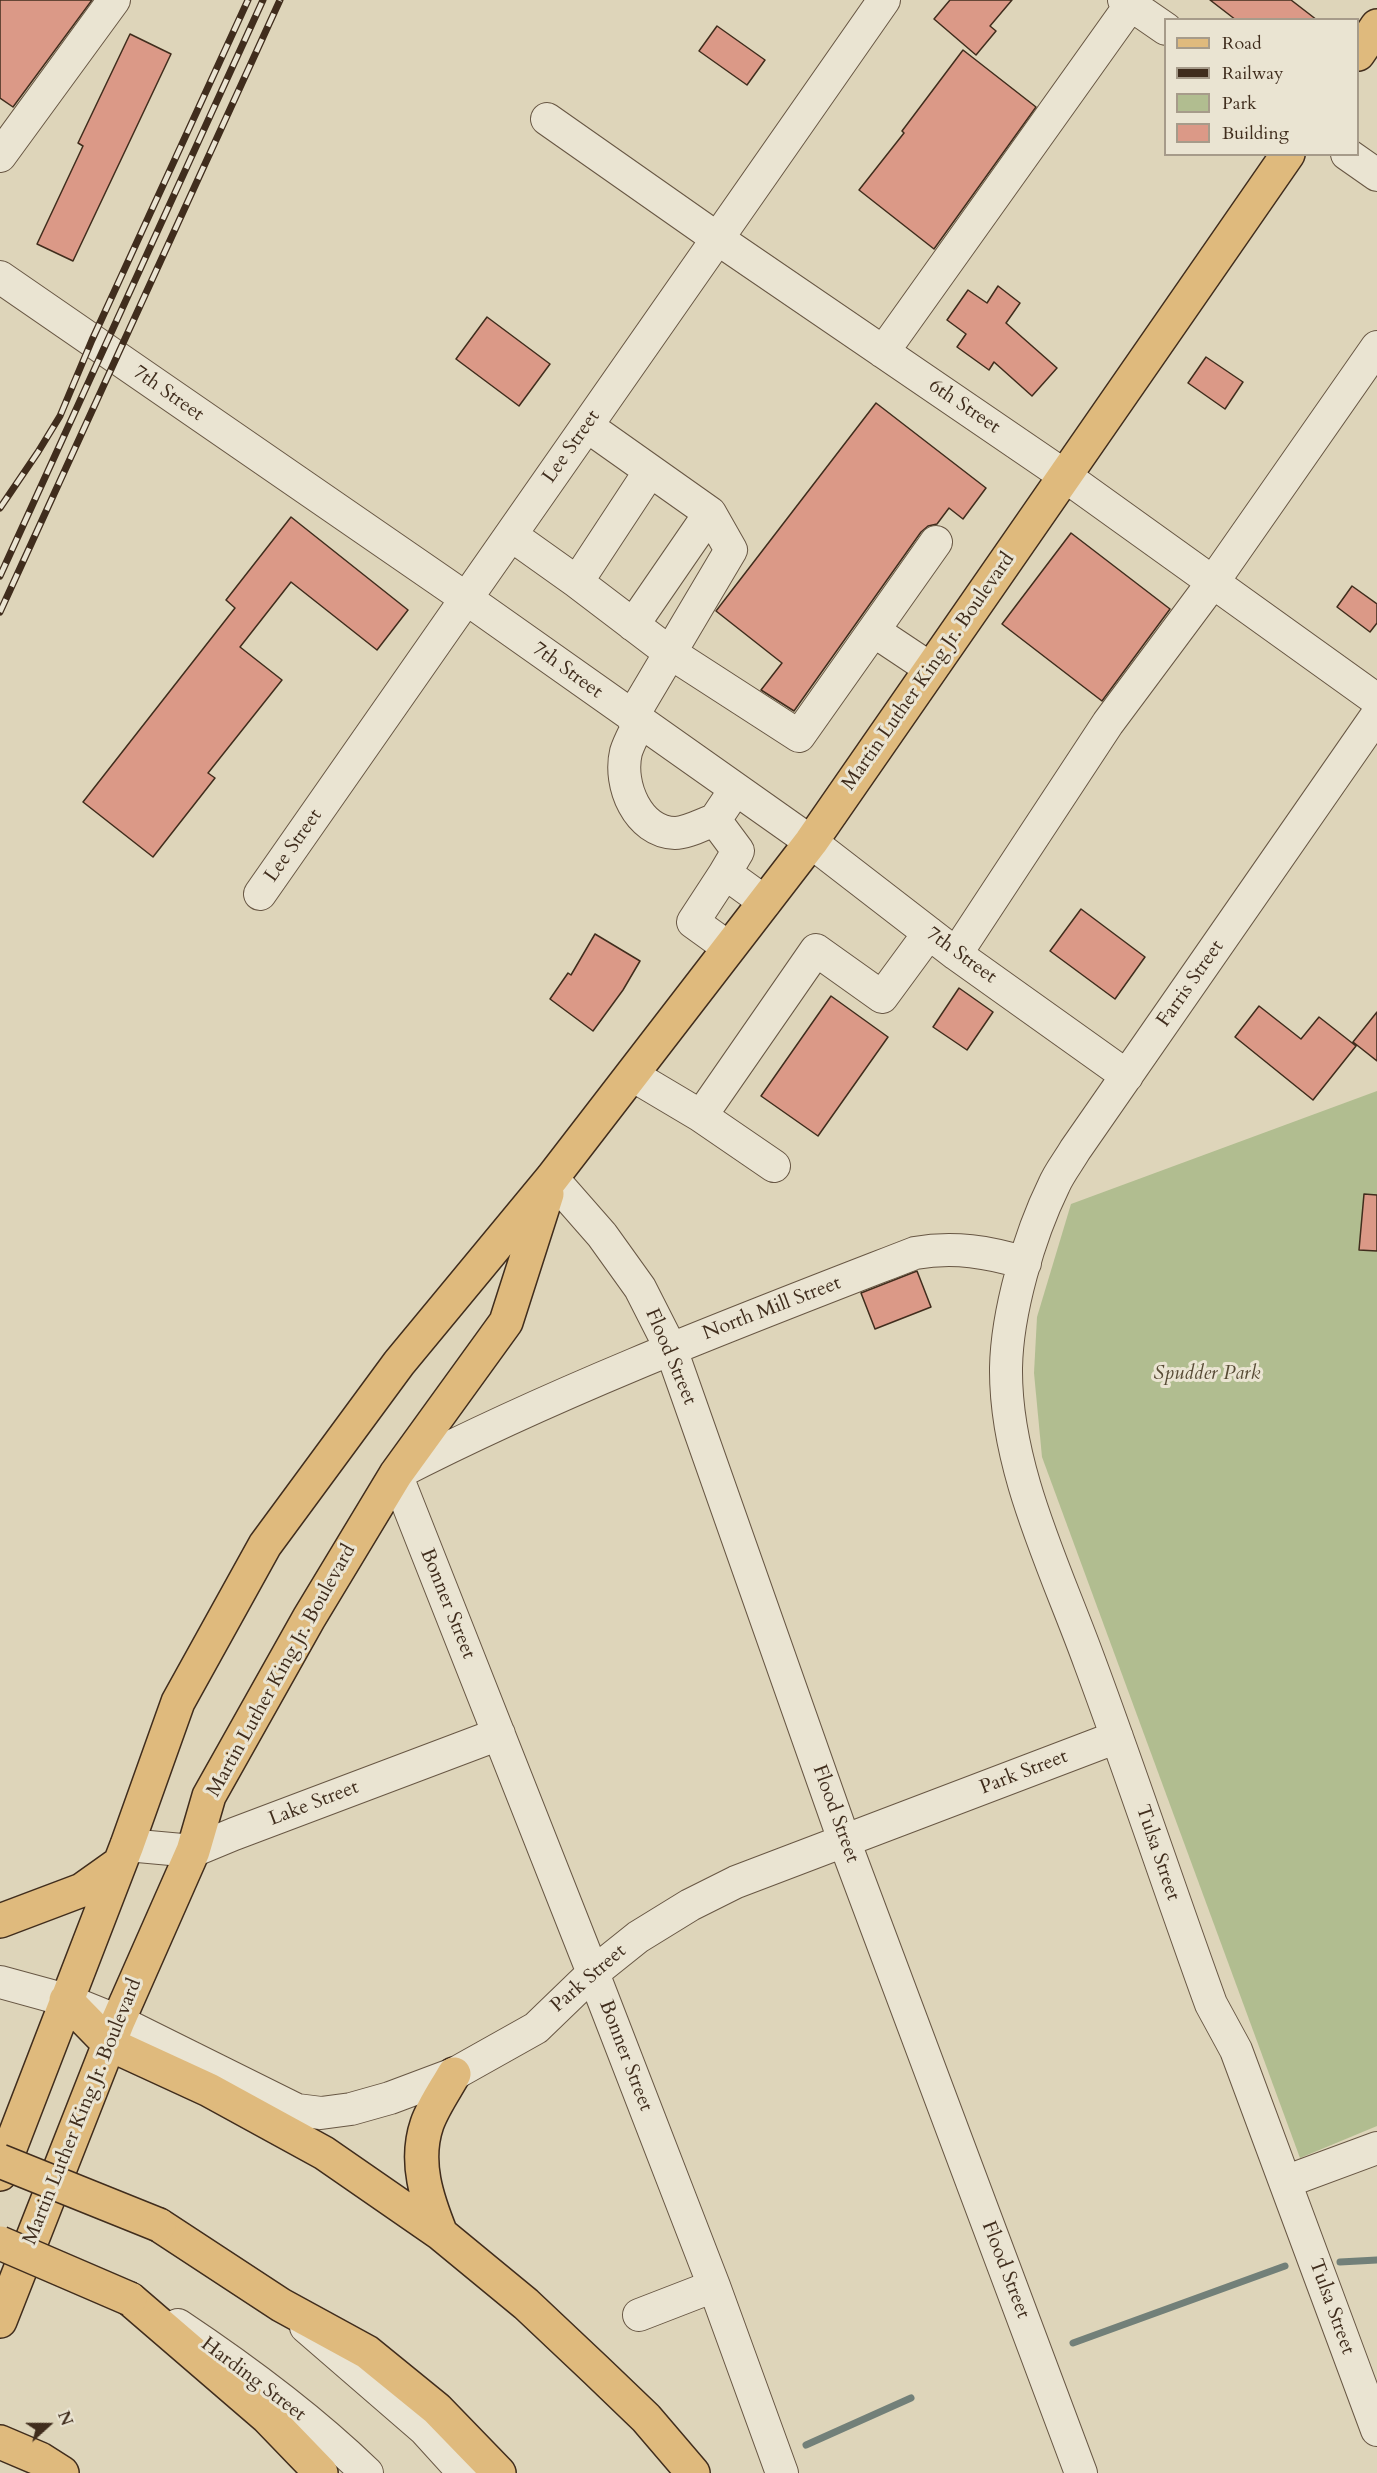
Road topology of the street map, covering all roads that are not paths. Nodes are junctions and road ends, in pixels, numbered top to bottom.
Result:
1 (114, 0) edge
2 (884, 0) edge
3 (1130, 2) edge
4 (1377, 26) edge
5 (1164, 28) edge
6 (1359, 53) edge
7 (547, 119) dead end
8 (0, 156) edge
9 (1287, 156) edge
10 (1350, 156) edge
11 (1377, 175) edge
12 (718, 239) junction
13 (0, 277) edge
14 (1377, 347) edge
15 (883, 352) junction
16 (587, 426) junction
17 (650, 471) junction
18 (1065, 476) junction
19 (710, 513) junction
20 (511, 535) junction
21 (936, 542) dead end
22 (577, 582) junction
23 (1213, 582) junction
24 (466, 599) junction
25 (633, 625) junction
26 (874, 631) junction
27 (669, 652) junction
28 (931, 669) junction
29 (1377, 700) edge
30 (1377, 715) edge
31 (636, 720) junction
32 (735, 791) junction
33 (715, 820) junction
34 (811, 842) junction
35 (725, 873) junction
36 (260, 894) dead end
37 (765, 902) junction
38 (928, 933) junction
39 (729, 948) junction
40 (957, 954) junction
41 (632, 1075) junction
42 (1127, 1076) junction
43 (701, 1116) junction
44 (774, 1166) dead end
45 (552, 1178) junction
46 (1025, 1263) junction
47 (670, 1349) junction
48 (396, 1474) junction
49 (499, 1734) junction
50 (1117, 1737) junction
51 (845, 1843) junction
52 (193, 1851) junction
53 (123, 1854) junction
54 (0, 1921) edge
55 (593, 1973) junction
56 (0, 1982) edge
57 (66, 2000) junction
58 (113, 2033) junction
59 (454, 2074) junction
60 (1377, 2148) edge
61 (0, 2161) edge
62 (0, 2174) edge
63 (1285, 2182) junction
64 (441, 2234) junction
65 (0, 2243) edge
66 (714, 2286) junction
67 (130, 2299) junction
68 (281, 2305) junction
69 (639, 2315) dead end
70 (0, 2321) edge
71 (1377, 2430) edge
72 (0, 2442) edge
73 (62, 2473) edge
74 (321, 2473) edge
75 (367, 2473) edge
76 (464, 2473) edge
77 (499, 2473) edge
78 (693, 2473) edge
79 (782, 2473) edge
80 (1081, 2473) edge

1 - 8 street
2 - 12 street, Lee Street
3 - 5 street
3 - 15 street
4 - 6 main road
7 - 12 street, 6th Street
9 - 18 main road, Martin Luther King Jr. Boulevard
10 - 11 street
12 - 15 street, 6th Street
12 - 16 street, Lee Street
13 - 24 street, 7th Street
14 - 23 street
15 - 18 street, 6th Street
16 - 17 street
16 - 20 street, Lee Street
17 - 19 street
17 - 22 street
18 - 23 street, 6th Street
18 - 28 main road, Martin Luther King Jr. Boulevard
19 - 25 street
19 - 27 street
20 - 22 street
20 - 24 street, Lee Street
21 - 26 street
22 - 25 street
23 - 29 street, 6th Street
23 - 40 street
24 - 31 street, 7th Street
24 - 36 street, Lee Street
25 - 27 street
26 - 27 street
26 - 28 street
27 - 31 street
28 - 34 main road, Martin Luther King Jr. Boulevard
30 - 42 street, Farris Street
31 - 32 street, 7th Street
31 - 33 street
32 - 33 street
32 - 34 street, 7th Street
33 - 35 street
34 - 37 main road, Martin Luther King Jr. Boulevard
34 - 38 street, 7th Street
35 - 37 street
35 - 39 street
37 - 39 main road, Martin Luther King Jr. Boulevard
38 - 40 street, 7th Street
38 - 43 street
39 - 41 main road, Martin Luther King Jr. Boulevard
40 - 42 street, 7th Street
41 - 43 street
41 - 45 main road, Martin Luther King Jr. Boulevard
42 - 46 street, Farris Street
43 - 44 street
45 - 47 street, Flood Street
45 - 48 main road, Martin Luther King Jr. Boulevard
45 - 53 main road, Martin Luther King Jr. Boulevard
46 - 47 street, North Mill Street
46 - 50 street, Tulsa Street
47 - 48 street, North Mill Street
47 - 51 street, Flood Street
48 - 49 street, Bonner Street
48 - 52 main road, Martin Luther King Jr. Boulevard
49 - 52 street, Lake Street
49 - 55 street, Bonner Street
50 - 51 street, Park Street
50 - 63 street, Tulsa Street
51 - 55 street, Park Street
51 - 80 street, Flood Street
52 - 53 street, Lake Street
52 - 58 main road, Martin Luther King Jr. Boulevard
53 - 54 main road
53 - 57 main road, Martin Luther King Jr. Boulevard
55 - 59 street, Park Street
55 - 66 street, Bonner Street
56 - 57 street
57 - 58 main road
57 - 62 main road, Martin Luther King Jr. Boulevard
58 - 59 street, Park Street
58 - 64 main road
58 - 70 main road, Martin Luther King Jr. Boulevard
59 - 64 main road
60 - 63 street
61 - 68 main road, bridge
63 - 71 street, Tulsa Street
64 - 78 main road
65 - 67 main road, bridge
66 - 69 street
66 - 79 street, Bonner Street
67 - 74 main road
67 - 75 street, Harding Street
68 - 76 street
68 - 77 main road
72 - 73 main road

